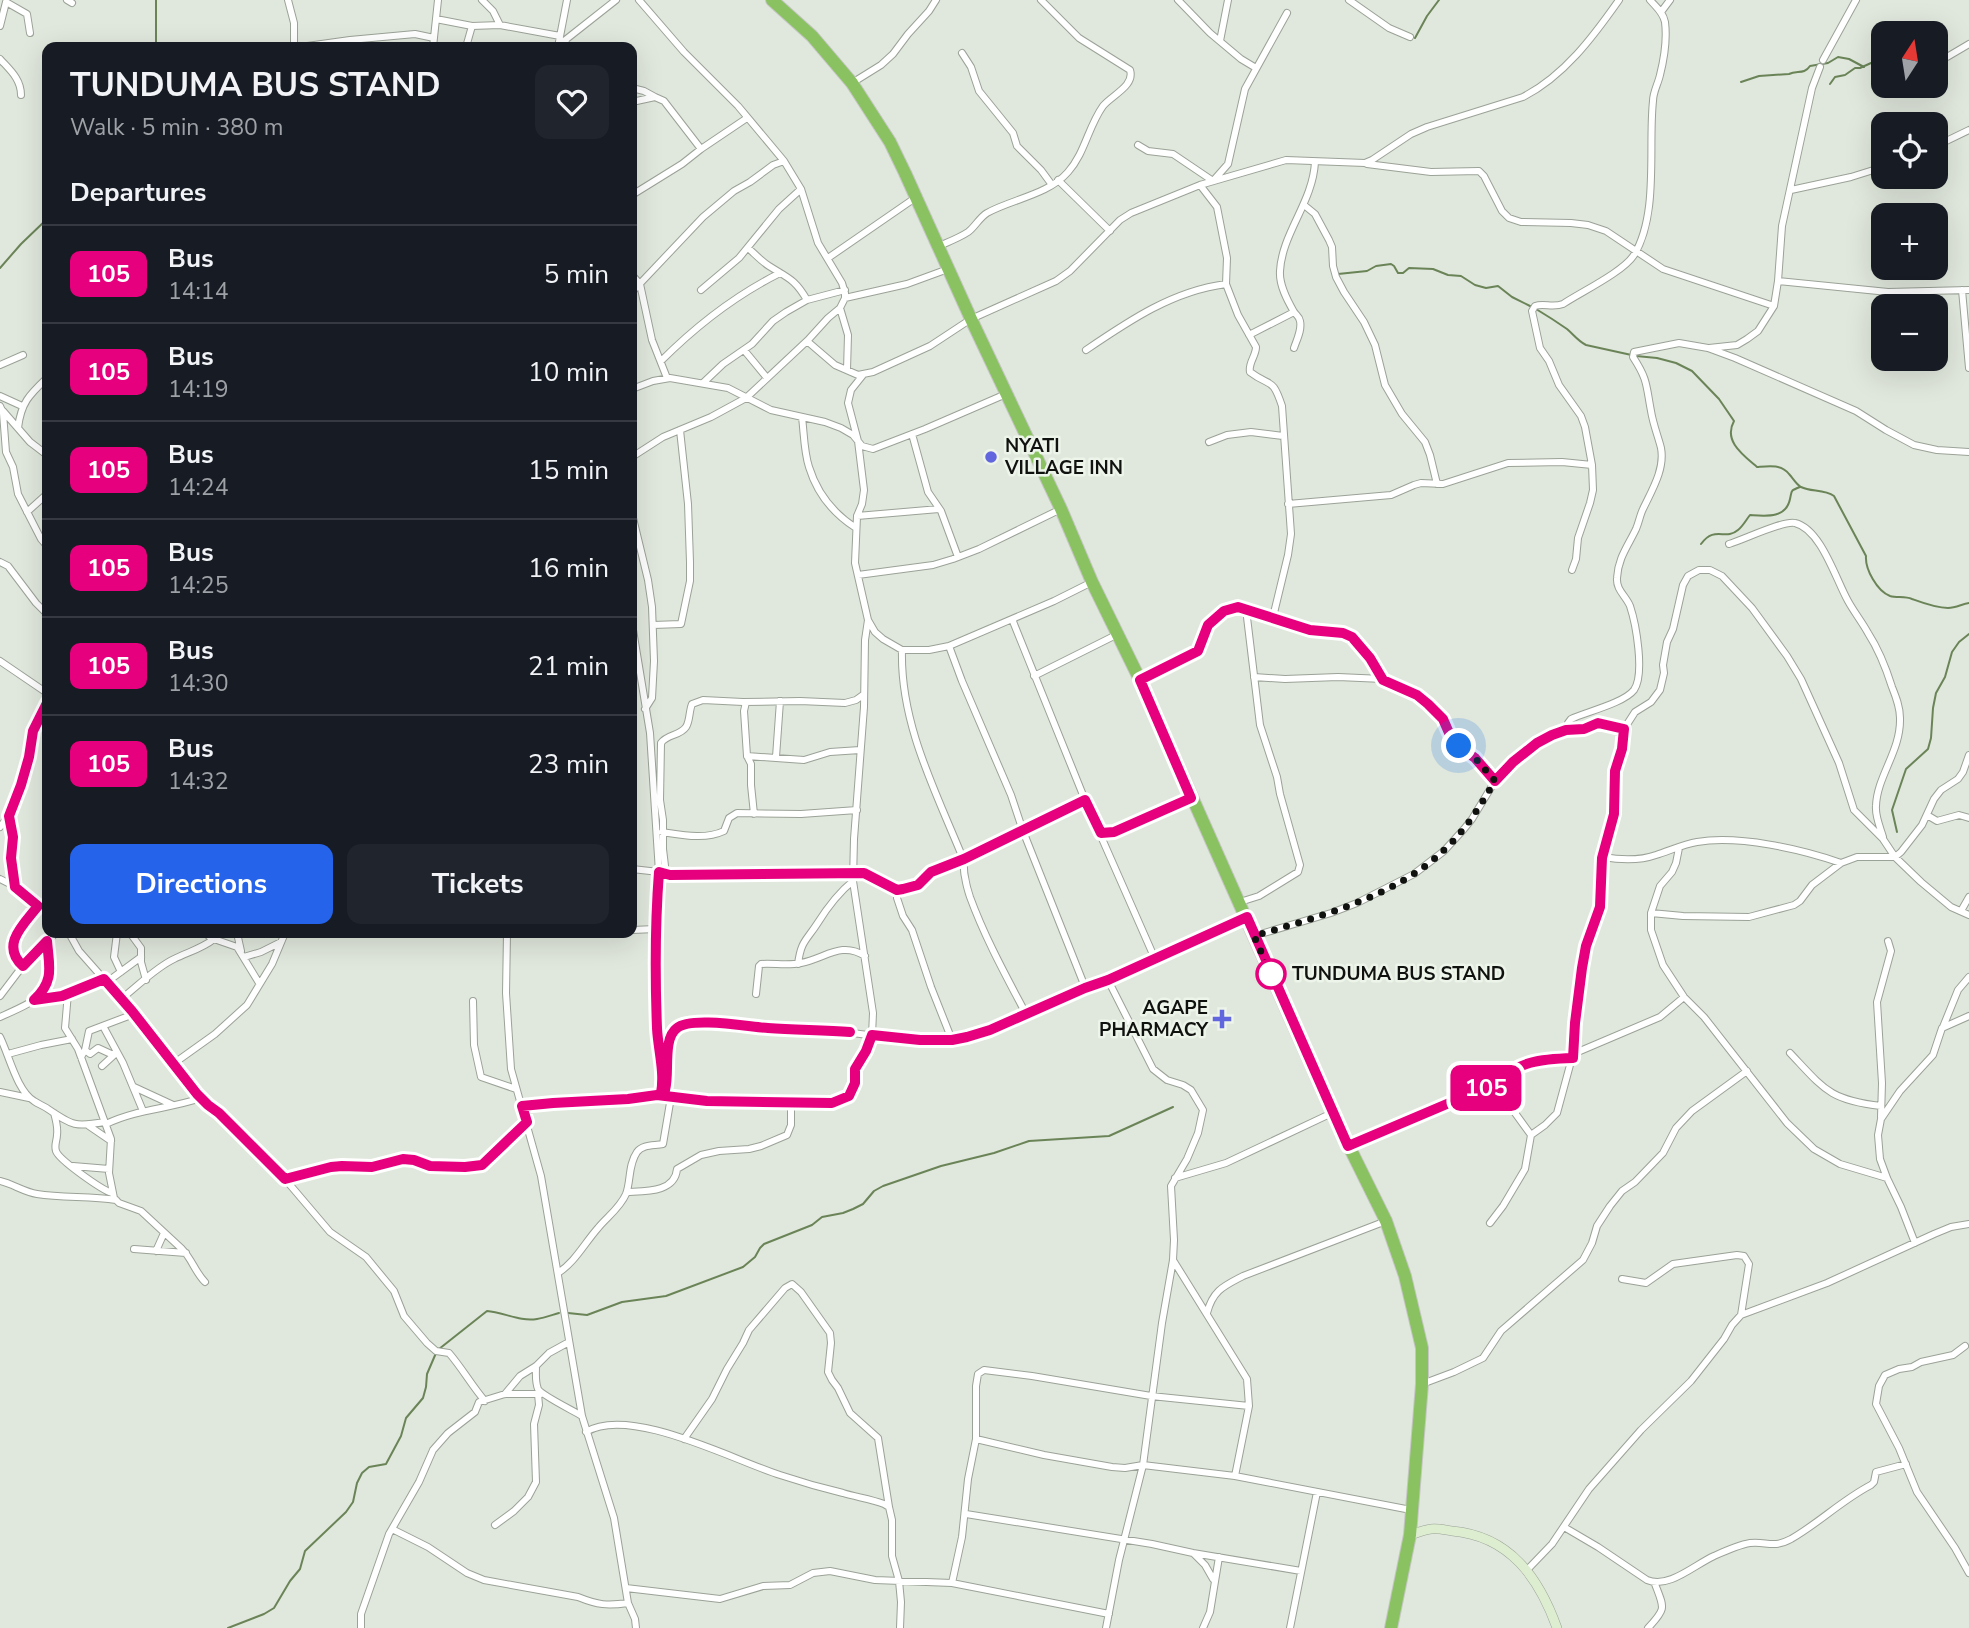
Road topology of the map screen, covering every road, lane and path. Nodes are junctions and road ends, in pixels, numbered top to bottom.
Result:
1 (288, 0) edge
2 (438, 0) edge
3 (482, 0) edge
4 (566, 0) edge
5 (616, 0) edge
6 (639, 0) edge
7 (772, 0) edge
8 (936, 0) edge
9 (1041, 0) edge
10 (1178, 0) edge
11 (1227, 0) edge
12 (1349, 0) edge
13 (1619, 0) edge
14 (1650, 0) edge
15 (1670, 0) edge
16 (1856, 0) edge
17 (6, 1) edge
18 (22, 1) edge
19 (16, 9) junction
20 (1661, 12) junction
21 (1287, 13) dead end
22 (436, 19) junction
23 (500, 25) junction
24 (0, 26) edge
25 (472, 26) junction
26 (30, 33) dead end
27 (1410, 37) dead end
28 (434, 38) junction
29 (561, 39) junction
30 (1220, 41) junction
31 (294, 42) edge
32 (328, 42) edge
33 (434, 42) edge
34 (467, 42) edge
35 (560, 42) edge
36 (565, 42) edge
37 (1969, 44) edge
38 (962, 53) dead end
39 (1948, 56) edge
40 (0, 59) edge
41 (1256, 68) junction
42 (852, 83) junction
43 (637, 89) edge
44 (21, 95) dead end
45 (655, 97) junction
46 (637, 101) edge
47 (747, 118) junction
48 (1969, 130) edge
49 (1948, 140) edge
50 (1138, 145) dead end
51 (701, 149) junction
52 (784, 161) junction
53 (1315, 162) junction
54 (1365, 163) junction
55 (1871, 171) edge
56 (1213, 181) junction
57 (1055, 183) junction
58 (1200, 186) junction
59 (801, 189) junction
60 (1791, 190) junction
61 (637, 191) edge
62 (916, 198) junction
63 (1304, 205) junction
64 (1110, 231) junction
65 (939, 246) junction
66 (748, 247) junction
67 (1636, 250) junction
68 (828, 258) junction
69 (948, 268) junction
70 (780, 272) junction
71 (637, 281) edge
72 (1778, 281) junction
73 (640, 284) junction
74 (1226, 284) junction
75 (637, 287) edge
76 (701, 290) dead end
77 (1965, 290) edge
78 (845, 294) junction
79 (807, 300) junction
80 (1774, 306) junction
81 (840, 309) junction
82 (1294, 312) junction
83 (971, 319) junction
84 (1249, 335) junction
85 (807, 341) junction
86 (1737, 345) junction
87 (1294, 348) dead end
88 (1708, 348) junction
89 (744, 350) junction
90 (1086, 350) dead end
91 (23, 355) dead end
92 (1735, 358) junction
93 (661, 361) junction
94 (0, 366) edge
95 (1969, 368) edge
96 (847, 370) junction
97 (864, 374) junction
98 (667, 378) junction
99 (767, 378) junction
100 (42, 383) edge
101 (702, 383) junction
102 (637, 387) edge
103 (1006, 394) junction
104 (0, 396) edge
105 (746, 398) junction
106 (22, 407) junction
107 (1, 408) edge
108 (802, 417) junction
109 (18, 428) junction
110 (680, 430) junction
111 (912, 434) junction
112 (1283, 436) junction
113 (858, 441) junction
114 (1209, 442) dead end
115 (42, 451) edge
116 (1969, 452) edge
117 (637, 453) edge
118 (1592, 465) junction
119 (1437, 484) junction
120 (42, 498) edge
121 (1288, 504) junction
122 (939, 509) junction
123 (1061, 509) junction
124 (27, 512) junction
125 (857, 516) junction
126 (856, 528) junction
127 (637, 535) edge
128 (42, 538) edge
129 (1729, 544) dead end
130 (958, 557) junction
131 (0, 562) edge
132 (1572, 570) dead end
133 (858, 575) junction
134 (1092, 582) junction
135 (42, 609) edge
136 (1246, 609) junction
137 (1273, 617) junction
138 (1012, 619) junction
139 (868, 620) junction
140 (653, 625) junction
141 (1118, 634) junction
142 (949, 646) junction
143 (902, 650) junction
144 (637, 657) edge
145 (0, 661) edge
146 (1034, 676) junction
147 (1254, 677) junction
148 (1140, 680) junction
149 (1383, 680) junction
150 (42, 690) edge
151 (863, 695) junction
152 (780, 701) junction
153 (746, 702) junction
154 (645, 709) junction
155 (42, 713) edge
156 (1624, 729) junction
157 (1566, 730) junction
158 (860, 750) junction
159 (1969, 755) edge
160 (747, 756) junction
161 (776, 757) junction
162 (1495, 781) junction
163 (1191, 798) junction
164 (1085, 800) junction
165 (857, 810) junction
166 (754, 814) junction
167 (1927, 815) junction
168 (9, 816) junction
169 (1969, 818) edge
170 (0, 827) edge
171 (1023, 831) junction
172 (662, 832) junction
173 (1101, 833) junction
174 (1883, 839) junction
175 (1679, 848) junction
176 (1895, 857) junction
177 (1602, 858) junction
178 (964, 859) junction
179 (1840, 863) junction
180 (637, 870) edge
181 (662, 873) junction
182 (853, 877) junction
183 (0, 878) edge
184 (15, 887) junction
185 (897, 890) junction
186 (1969, 897) edge
187 (1240, 902) junction
188 (38, 906) junction
189 (42, 909) edge
190 (1961, 911) junction
191 (1651, 913) junction
192 (1969, 915) edge
193 (1247, 917) junction
194 (656, 929) junction
195 (637, 930) edge
196 (1254, 936) junction
197 (50, 938) edge
198 (72, 938) edge
199 (116, 938) edge
200 (134, 938) edge
201 (238, 938) edge
202 (283, 938) edge
203 (510, 938) edge
204 (214, 939) joint
205 (47, 941) junction
206 (1888, 941) dead end
207 (281, 942) junction
208 (243, 954) junction
209 (141, 957) junction
210 (865, 957) junction
211 (1155, 959) junction
212 (798, 964) junction
213 (23, 966) junction
214 (121, 972) junction
215 (1969, 977) edge
216 (146, 980) junction
217 (1108, 980) junction
218 (105, 981) junction
219 (259, 983) junction
220 (1085, 988) junction
221 (68, 993) junction
222 (756, 994) dead end
223 (0, 996) edge
224 (1684, 997) junction
225 (121, 999) junction
226 (34, 1000) junction
227 (473, 1001) dead end
228 (134, 1014) junction
229 (1026, 1014) junction
230 (1969, 1016) edge
231 (0, 1017) edge
232 (103, 1026) junction
233 (1942, 1028) junction
234 (872, 1035) junction
235 (0, 1037) edge
236 (72, 1039) junction
237 (952, 1040) junction
238 (1790, 1053) dead end
239 (8, 1054) junction
240 (83, 1054) junction
241 (116, 1054) junction
242 (1573, 1056) junction
243 (173, 1064) junction
244 (102, 1066) dead end
245 (1747, 1071) junction
246 (1494, 1084) junction
247 (134, 1087) junction
248 (516, 1089) junction
249 (0, 1092) edge
250 (659, 1094) junction
251 (671, 1097) junction
252 (30, 1098) junction
253 (201, 1098) junction
254 (791, 1104) junction
255 (173, 1105) junction
256 (522, 1106) junction
257 (1881, 1106) junction
258 (143, 1111) junction
259 (1332, 1112) junction
260 (54, 1113) junction
261 (1881, 1119) junction
262 (527, 1122) junction
263 (106, 1123) junction
264 (88, 1125) junction
265 (1531, 1135) junction
266 (111, 1141) junction
267 (1348, 1146) junction
268 (73, 1166) junction
269 (109, 1170) junction
270 (1175, 1178) junction
271 (1887, 1178) junction
272 (285, 1179) junction
273 (0, 1181) edge
274 (626, 1192) junction
275 (112, 1193) junction
276 (116, 1200) junction
277 (1386, 1222) junction
278 (1490, 1223) dead end
279 (1969, 1224) edge
280 (164, 1233) junction
281 (1915, 1243) junction
282 (134, 1249) dead end
283 (156, 1251) junction
284 (187, 1253) junction
285 (1173, 1261) junction
286 (558, 1273) junction
287 (1622, 1279) dead end
288 (205, 1282) dead end
289 (1207, 1313) junction
290 (1741, 1315) junction
291 (569, 1342) junction
292 (1965, 1346) dead end
293 (536, 1366) junction
294 (1422, 1384) junction
295 (505, 1394) junction
296 (540, 1394) junction
297 (1151, 1396) junction
298 (485, 1401) junction
299 (1249, 1406) junction
300 (582, 1416) junction
301 (586, 1432) junction
302 (684, 1438) junction
303 (976, 1439) junction
304 (1906, 1464) junction
305 (1143, 1465) junction
306 (1235, 1476) junction
307 (1317, 1492) junction
308 (889, 1507) junction
309 (1411, 1510) junction
310 (966, 1514) junction
311 (495, 1525) dead end
312 (1564, 1527) junction
313 (392, 1529) junction
314 (1410, 1535) junction
315 (1123, 1540) junction
316 (1193, 1553) junction
317 (1219, 1557) junction
318 (1527, 1570) junction
319 (1301, 1571) junction
320 (1969, 1573) edge
321 (1214, 1580) junction
322 (899, 1581) junction
323 (952, 1583) junction
324 (1655, 1584) junction
325 (626, 1588) junction
326 (628, 1602) junction
327 (1109, 1614) junction
328 (361, 1628) edge
329 (636, 1628) edge
330 (900, 1628) edge
331 (1106, 1628) edge
332 (1203, 1628) edge
333 (1290, 1628) edge
334 (1391, 1628) edge
335 (1557, 1628) edge
336 (1648, 1628) edge

1 - 31 street
2 - 22 street
3 - 23 street
4 - 29 street
5 - 29 street
6 - 47 street
7 - 42 highway
8 - 42 street
9 - 57 street
10 - 30 street
11 - 30 street
12 - 27 street
13 - 54 street
14 - 20 street
15 - 20 street
16 - 60 street
17 - 19 street
17 - 24 street
18 - 19 street
19 - 26 street
20 - 67 street
21 - 41 street
22 - 25 street
22 - 28 street
23 - 25 street
23 - 29 street
25 - 34 street
28 - 32 street
28 - 33 street
29 - 35 street
29 - 36 street
30 - 41 street
37 - 39 street
38 - 57 street
40 - 44 street
41 - 56 street
42 - 62 highway
43 - 45 street
45 - 46 street
45 - 51 street
47 - 51 street
47 - 52 street
48 - 49 street
50 - 56 street
51 - 61 street
52 - 59 street
52 - 73 street
53 - 54 street
53 - 56 street
53 - 63 street
54 - 67 street
55 - 60 street
56 - 58 street
57 - 64 street
57 - 65 street
58 - 64 street
58 - 74 street
59 - 66 street
59 - 68 street
60 - 72 street
62 - 65 highway
62 - 68 street
63 - 82 street
63 - 119 street
64 - 83 street
65 - 69 highway
66 - 70 street
66 - 76 street
67 - 80 street
67 - 118 street
68 - 78 street
69 - 78 street
69 - 83 highway
70 - 79 street
70 - 93 street
71 - 73 street
72 - 77 street
72 - 80 street
73 - 75 street
73 - 93 street
74 - 84 street
74 - 90 street
77 - 95 street
78 - 79 street
78 - 81 street
79 - 89 street
80 - 86 street
81 - 85 street
81 - 96 street
82 - 84 street
82 - 87 street
83 - 97 street
83 - 103 highway
84 - 112 street
85 - 96 street
85 - 99 street
86 - 88 street
86 - 92 street
88 - 92 street
88 - 157 street
89 - 99 street
89 - 101 street
91 - 94 street
92 - 116 street
93 - 98 street
96 - 97 street
97 - 113 street
98 - 101 street
98 - 102 street
99 - 105 street
100 - 106 street
101 - 105 street
103 - 111 street
103 - 123 highway
104 - 106 street
105 - 108 street
105 - 110 street
106 - 109 street
107 - 109 street
107 - 124 street
108 - 113 street
108 - 126 street
109 - 115 street
110 - 117 street
110 - 140 street
111 - 113 street
111 - 122 street
112 - 114 street
112 - 121 street
113 - 125 street
118 - 119 street
118 - 132 street
119 - 121 street
120 - 124 street
121 - 137 street
122 - 125 street
122 - 130 street
123 - 130 street
123 - 134 highway
124 - 128 street
125 - 126 street
126 - 133 street
127 - 140 street
129 - 174 street
130 - 133 street
131 - 135 street
133 - 139 street
134 - 138 street
134 - 141 highway
136 - 137 street
136 - 147 street
136 - 148 street
137 - 149 street
138 - 142 street
138 - 146 street
139 - 143 street
139 - 151 street
140 - 154 street
141 - 146 street
141 - 148 highway
142 - 143 street
142 - 171 street
143 - 178 street
144 - 154 street
145 - 150 street
146 - 164 street
147 - 149 street
147 - 187 street
148 - 163 highway
149 - 162 street
151 - 152 street
151 - 158 street
152 - 153 street
152 - 161 street
153 - 160 street
153 - 172 street
154 - 181 street
155 - 168 street
156 - 157 street
156 - 174 street
156 - 177 street
157 - 162 street
158 - 161 street
158 - 165 street
159 - 167 street
160 - 161 street
160 - 166 street
162 - 196 street
163 - 173 street
163 - 187 highway
164 - 171 street
164 - 173 street
165 - 166 street
165 - 182 street
166 - 172 street
167 - 169 street
167 - 176 street
168 - 170 street
168 - 184 street
171 - 178 street
171 - 220 street
172 - 181 street
173 - 211 street
174 - 176 street
175 - 177 street
175 - 179 street
175 - 191 street
176 - 179 street
176 - 190 street
177 - 242 street
178 - 185 street
178 - 229 street
179 - 191 street
180 - 181 street
181 - 182 street
181 - 194 street
182 - 185 street
182 - 210 street
182 - 212 street
183 - 184 street
184 - 188 street
185 - 237 street
186 - 190 street
187 - 193 highway
188 - 189 street
188 - 213 street
190 - 192 street
191 - 224 street
193 - 196 highway
193 - 211 street
194 - 195 street
194 - 250 street
196 - 259 highway
197 - 205 street
198 - 218 street
199 - 214 street
200 - 209 street
201 - 208 street
202 - 207 street
203 - 248 street
204 - 208 street
204 - 216 street
205 - 213 street
205 - 226 street
206 - 257 street
207 - 208 street
207 - 219 street
208 - 219 street
209 - 214 street
209 - 216 street
210 - 212 street
210 - 234 street
211 - 217 street
212 - 222 street
213 - 223 street
214 - 218 street
215 - 233 street
216 - 225 street
217 - 220 street
217 - 270 street
218 - 221 street
218 - 225 street
219 - 243 street
220 - 229 street
221 - 226 street
221 - 236 street
224 - 242 street
224 - 245 street
225 - 228 street
226 - 231 street
227 - 248 street
228 - 232 street
228 - 243 street
229 - 237 street
230 - 233 street
232 - 240 street
232 - 241 street
233 - 261 street
234 - 237 street
234 - 250 street
234 - 254 street
235 - 239 street
236 - 239 street
236 - 240 street
238 - 257 street
239 - 252 street
240 - 241 street
240 - 263 street
241 - 244 street
241 - 247 street
242 - 246 street
242 - 265 street
243 - 253 street
245 - 271 street
245 - 294 street
246 - 265 street
246 - 267 street
247 - 255 street
247 - 258 street
248 - 256 street
249 - 252 street
250 - 251 street
250 - 256 street
251 - 254 street
251 - 274 street
252 - 260 street
253 - 255 street
253 - 272 street
254 - 274 street
255 - 258 street
256 - 262 street
257 - 261 street
258 - 263 street
259 - 267 highway
259 - 270 street
260 - 264 street
260 - 268 street
261 - 271 street
262 - 272 street
262 - 286 street
263 - 264 street
263 - 266 street
264 - 266 street
265 - 278 street
266 - 269 street
267 - 277 highway
268 - 269 street
268 - 275 street
269 - 275 street
270 - 285 street
271 - 281 street
272 - 298 street
273 - 276 street
274 - 286 street
275 - 276 street
276 - 280 street
277 - 289 street
277 - 294 highway
279 - 281 street
280 - 283 street
280 - 284 street
281 - 290 street
282 - 283 street
283 - 284 street
284 - 288 street
285 - 289 street
285 - 297 street
286 - 291 street
287 - 290 street
289 - 299 street
290 - 312 street
291 - 293 street
291 - 300 street
292 - 304 street
293 - 295 street
293 - 296 street
294 - 309 highway
295 - 296 street
295 - 298 street
296 - 300 street
296 - 311 street
297 - 299 street
297 - 303 street
297 - 305 street
298 - 313 street
299 - 306 street
300 - 301 street
301 - 302 street
301 - 325 street
302 - 308 street
302 - 308 street
303 - 305 street
303 - 310 street
304 - 320 street
304 - 324 street
305 - 306 street
305 - 315 street
306 - 307 street
307 - 309 street
307 - 319 street
308 - 322 street
309 - 314 highway
310 - 315 street
310 - 323 street
312 - 318 street
312 - 324 street
313 - 326 street
313 - 328 street
314 - 318 street
314 - 334 highway
315 - 316 street
315 - 327 street
316 - 317 street
316 - 321 street
317 - 319 street
317 - 321 street
318 - 335 street
319 - 333 street
321 - 332 street
322 - 323 street
322 - 325 street
322 - 330 street
323 - 327 street
324 - 336 street
325 - 326 street
326 - 329 street
327 - 331 street

